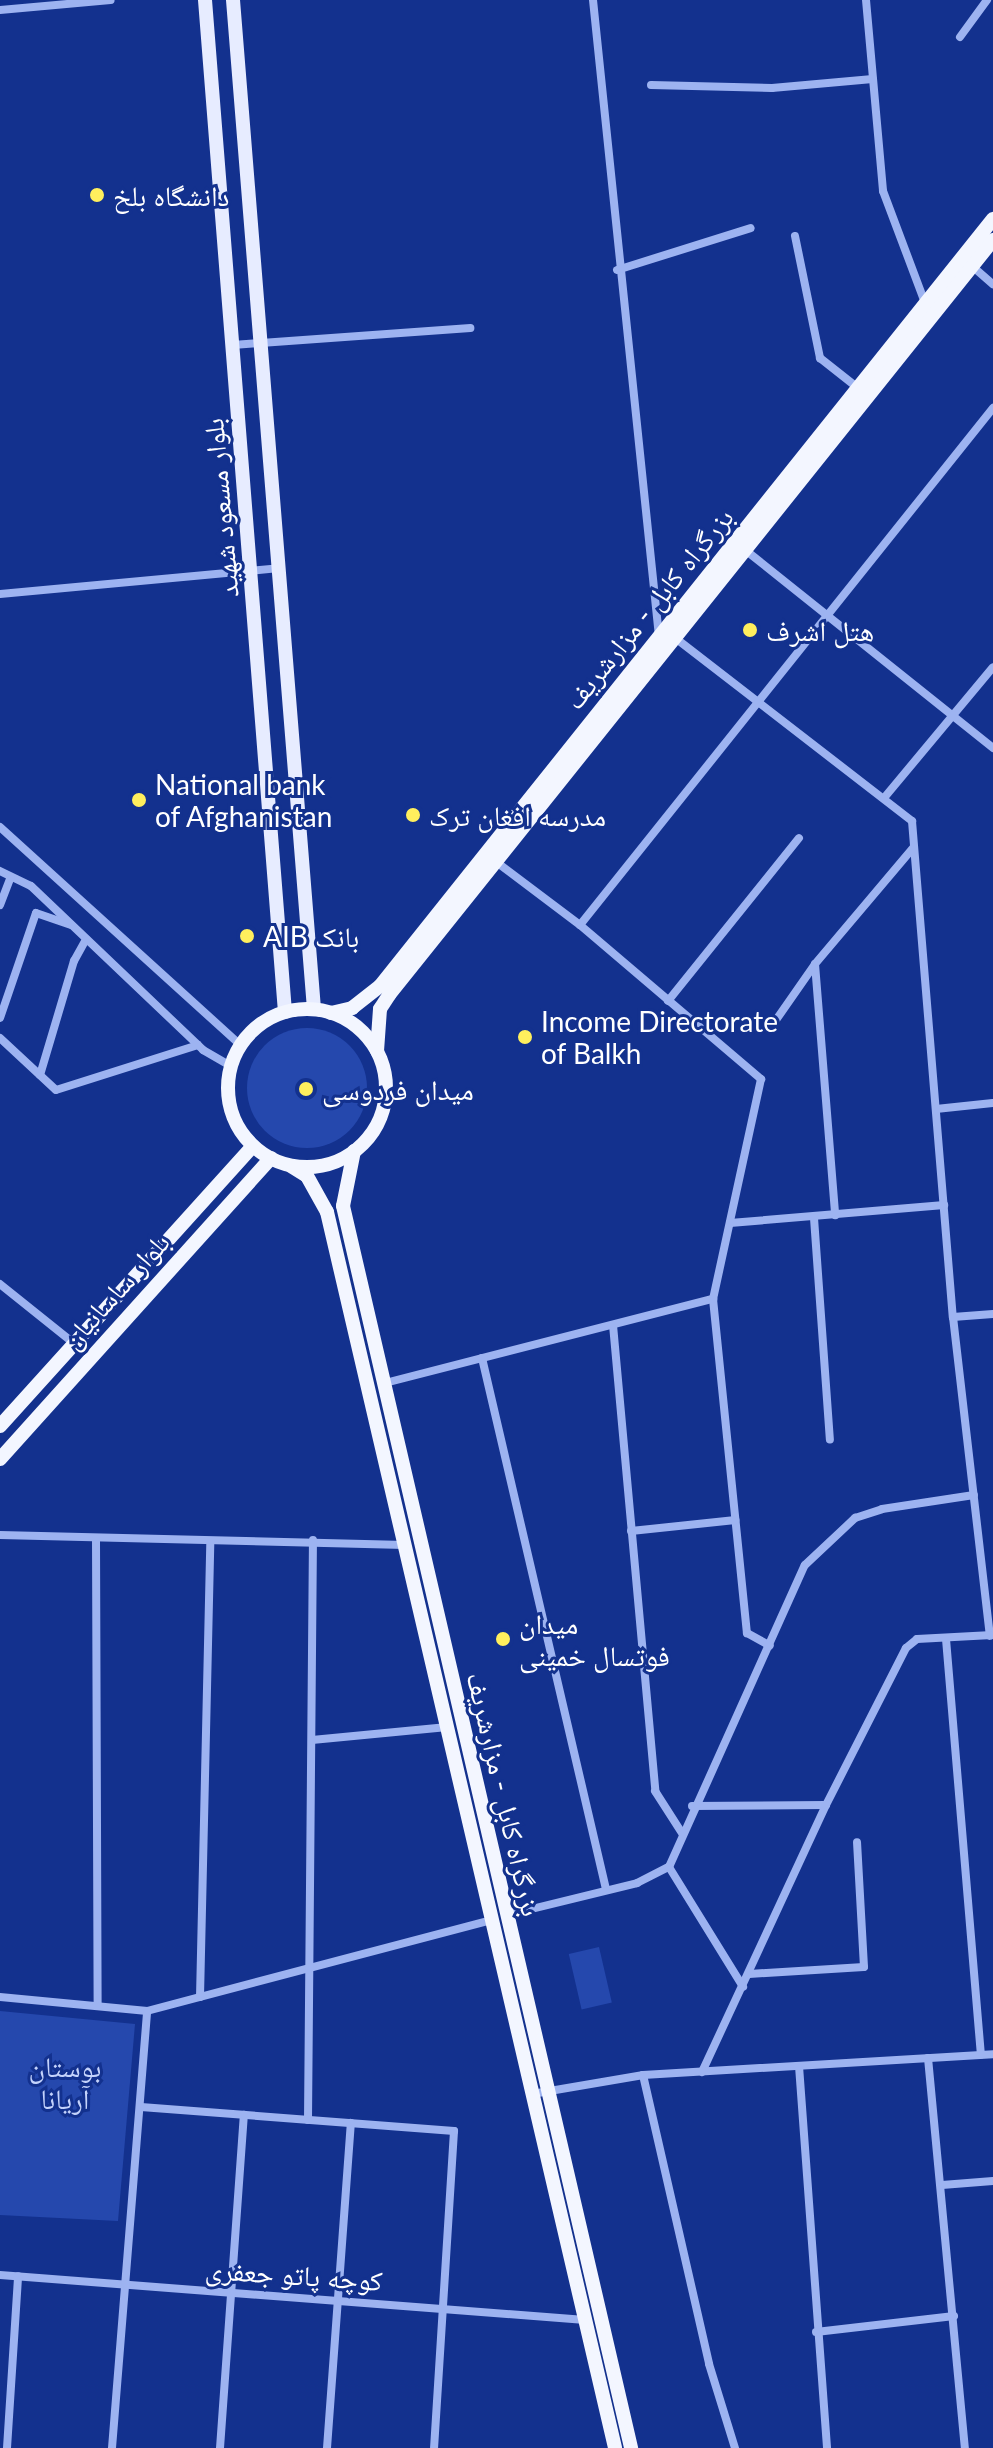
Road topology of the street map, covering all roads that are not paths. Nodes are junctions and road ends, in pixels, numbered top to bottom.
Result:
1 (111, 0) edge
2 (205, 0) edge
3 (233, 0) edge
4 (593, 0) edge
5 (866, 0) edge
6 (987, 0) edge
7 (0, 10) edge
8 (960, 37) dead end
9 (873, 79) junction
10 (651, 85) dead end
11 (242, 102) junction
12 (213, 103) junction
13 (993, 219) edge
14 (751, 228) dead end
15 (795, 236) dead end
16 (993, 240) edge
17 (972, 266) junction
18 (617, 270) junction
19 (993, 284) edge
20 (925, 304) junction
21 (470, 328) dead end
22 (261, 343) junction
23 (233, 345) junction
24 (858, 388) junction
25 (993, 408) edge
26 (744, 549) junction
27 (280, 568) junction
28 (251, 570) junction
29 (0, 594) edge
30 (827, 616) junction
31 (666, 636) junction
32 (993, 667) edge
33 (757, 705) junction
34 (951, 716) junction
35 (993, 748) edge
36 (884, 798) junction
37 (0, 827) edge
38 (799, 838) dead end
39 (914, 847) junction
40 (495, 861) junction
41 (0, 871) edge
42 (11, 877) junction
43 (0, 905) edge
44 (72, 925) junction
45 (580, 925) junction
46 (433, 931) junction
47 (86, 939) junction
48 (815, 964) junction
49 (668, 1001) junction
50 (314, 1009) junction
51 (285, 1012) junction
52 (331, 1013) junction
53 (0, 1018) edge
54 (776, 1020) dead end
55 (0, 1038) edge
56 (198, 1045) junction
57 (240, 1045) junction
58 (377, 1051) junction
59 (231, 1066) junction
60 (40, 1075) junction
61 (993, 1103) edge
62 (936, 1109) junction
63 (253, 1146) junction
64 (354, 1151) junction
65 (271, 1158) junction
66 (291, 1166) junction
67 (944, 1205) junction
68 (835, 1215) junction
69 (814, 1218) junction
70 (730, 1223) junction
71 (0, 1284) edge
72 (713, 1299) junction
73 (993, 1314) edge
74 (953, 1317) junction
75 (613, 1325) junction
76 (75, 1344) junction
77 (482, 1358) junction
78 (385, 1383) junction
79 (0, 1426) edge
80 (830, 1439) dead end
81 (0, 1459) edge
82 (974, 1495) junction
83 (735, 1520) junction
84 (631, 1531) junction
85 (0, 1535) edge
86 (96, 1539) junction
87 (313, 1540) junction
88 (210, 1542) junction
89 (405, 1545) junction
90 (992, 1635) edge
91 (946, 1639) junction
92 (770, 1646) junction
93 (447, 1727) junction
94 (312, 1740) junction
95 (826, 1805) junction
96 (692, 1806) junction
97 (682, 1833) junction
98 (857, 1842) dead end
99 (669, 1867) junction
100 (606, 1889) junction
101 (507, 1915) junction
102 (491, 1920) junction
103 (311, 1966) junction
104 (749, 1974) junction
105 (743, 1987) junction
106 (0, 1997) edge
107 (200, 1997) junction
108 (98, 2006) junction
109 (147, 2011) junction
110 (993, 2054) edge
111 (981, 2055) junction
112 (928, 2058) junction
113 (799, 2066) junction
114 (702, 2072) junction
115 (643, 2075) junction
116 (539, 2093) junction
117 (141, 2107) junction
118 (244, 2115) junction
119 (308, 2120) junction
120 (351, 2123) junction
121 (993, 2181) edge
122 (942, 2185) junction
123 (0, 2275) edge
124 (18, 2276) junction
125 (126, 2283) junction
126 (232, 2292) junction
127 (338, 2299) junction
128 (443, 2308) junction
129 (954, 2316) junction
130 (585, 2320) junction
131 (816, 2332) junction
132 (7, 2448) edge
133 (112, 2448) edge
134 (220, 2448) edge
135 (327, 2448) edge
136 (434, 2448) edge
137 (615, 2448) edge
138 (631, 2448) edge
139 (735, 2448) edge
140 (827, 2448) edge
141 (965, 2448) edge

1 - 7 street
2 - 12 main road, بلوار مسعود شهید
3 - 11 main road, بلوار مسعود شهید
4 - 18 street
5 - 9 street
6 - 8 street
9 - 10 street
9 - 20 street
11 - 12 main road
11 - 22 main road, بلوار مسعود شهید
12 - 23 main road, بلوار مسعود شهید
13 - 20 highway, بزرگراه کابل - مزارشریف
14 - 18 street
15 - 24 street
16 - 17 highway, بزرگراه کابل - مزارشریف
17 - 19 street
17 - 26 highway, بزرگراه کابل - مزارشریف
18 - 31 street
20 - 24 highway, بزرگراه کابل - مزارشریف
21 - 22 street
22 - 23 street
22 - 27 main road, بلوار مسعود شهید
23 - 28 main road, بلوار مسعود شهید
24 - 31 highway, بزرگراه کابل - مزارشریف
25 - 30 street
26 - 30 street
26 - 31 highway, بزرگراه کابل - مزارشریف
27 - 28 street
27 - 50 main road, بلوار مسعود شهید
28 - 29 street
28 - 51 main road, بلوار مسعود شهید
30 - 33 street
30 - 34 street
31 - 33 street
31 - 40 highway, بزرگراه کابل - مزارشریف
31 - 46 highway, بزرگراه کابل - مزارشریف
32 - 34 street
33 - 36 street
33 - 45 street
34 - 35 street
34 - 36 street
36 - 39 street
37 - 57 street
38 - 49 street
39 - 48 street
39 - 62 street
40 - 45 street
40 - 46 highway, بزرگراه کابل - مزارشریف
41 - 42 street
42 - 43 street
42 - 44 street
44 - 47 street
44 - 53 street
45 - 49 street
46 - 52 highway, بزرگراه کابل - مزارشریف
46 - 58 highway, بزرگراه کابل - مزارشریف
47 - 56 street
47 - 60 street
48 - 54 street
48 - 68 street
49 - 70 street
50 - 51 highway
50 - 52 highway
51 - 57 highway
52 - 58 highway
55 - 60 street
56 - 59 street
56 - 60 street
57 - 59 highway
58 - 64 highway
59 - 63 highway
61 - 62 street
62 - 67 street
63 - 65 highway
63 - 76 highway, بلوار ساسانیان
64 - 66 highway
64 - 78 highway, بزرگراه کابل - مزارشریف
65 - 66 highway
65 - 81 highway, بلوار ساسانیان
66 - 89 highway, بزرگراه کابل - مزارشریف
67 - 68 street
67 - 74 street
68 - 69 street
69 - 70 street
69 - 80 street
70 - 72 street
71 - 76 street
72 - 75 street
72 - 83 street
73 - 74 street
74 - 82 street
75 - 77 street
75 - 84 street
76 - 79 highway, بلوار ساسانیان
77 - 78 street
77 - 100 street
78 - 101 highway, بزرگراه کابل - مزارشریف
82 - 90 street
82 - 92 street
83 - 84 street
83 - 92 street
84 - 97 street
85 - 86 street
86 - 88 street
86 - 108 street
87 - 88 street
87 - 89 street
87 - 94 street
88 - 107 street
89 - 93 highway, بزرگراه کابل - مزارشریف
90 - 91 street
91 - 95 street
91 - 111 street
92 - 96 street
93 - 94 street
93 - 102 highway, بزرگراه کابل - مزارشریف
94 - 103 street
95 - 96 street
95 - 104 street
96 - 97 street
97 - 99 street
98 - 104 street
99 - 100 street
99 - 105 street
100 - 101 street
101 - 116 highway, بزرگراه کابل - مزارشریف
102 - 103 street
102 - 116 highway, بزرگراه کابل - مزارشریف
103 - 107 street
103 - 119 street
104 - 105 street
105 - 114 street
106 - 108 street
107 - 109 street
108 - 109 street
109 - 117 street
110 - 111 street
111 - 112 street
112 - 113 street
112 - 122 street
113 - 114 street
113 - 131 street
114 - 115 street
115 - 116 street
115 - 139 street
116 - 130 highway, بزرگراه کابل - مزارشریف
116 - 138 highway, بزرگراه کابل - مزارشریف
117 - 118 street
117 - 125 street
118 - 119 street
118 - 126 street
119 - 120 street
120 - 127 street
120 - 128 street
121 - 122 street
122 - 129 street
123 - 124 street, کوچه پاتو جعفری
124 - 125 street, کوچه پاتو جعفری
124 - 132 street
125 - 126 street, کوچه پاتو جعفری
125 - 133 street
126 - 127 street, کوچه پاتو جعفری
126 - 134 street
127 - 128 street, کوچه پاتو جعفری
127 - 135 street
128 - 130 street, کوچه پاتو جعفری
128 - 136 street
129 - 131 street
129 - 141 street
130 - 137 highway, بزرگراه کابل - مزارشریف
131 - 140 street

